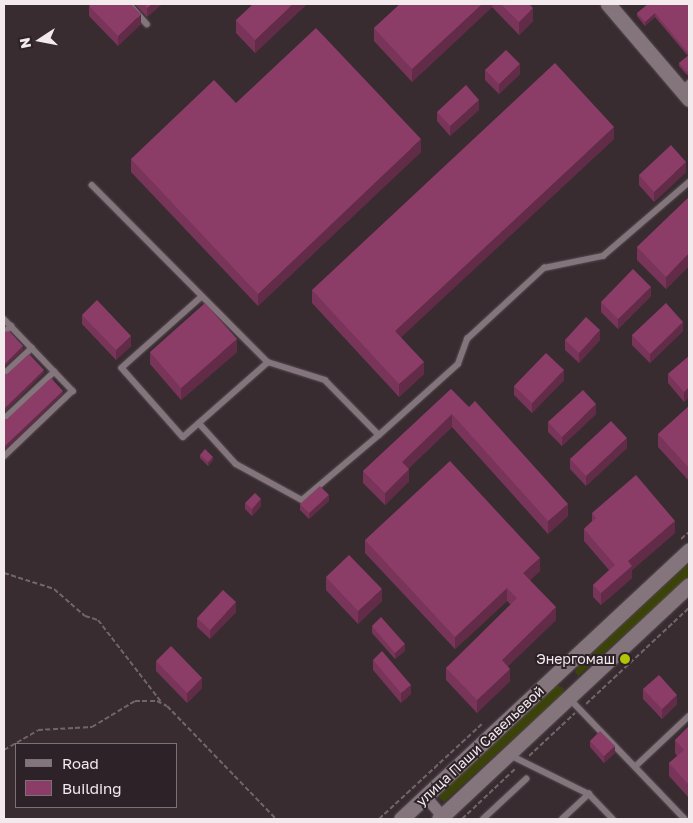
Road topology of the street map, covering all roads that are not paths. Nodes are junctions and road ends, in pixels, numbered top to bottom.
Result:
1 (129, 4) edge
2 (608, 4) edge
3 (147, 24) dead end
4 (687, 91) edge
5 (689, 182) edge
6 (92, 185) dead end
7 (202, 297) junction
8 (4, 319) edge
9 (11, 326) junction
10 (4, 333) edge
11 (32, 348) junction
12 (268, 362) junction
13 (54, 372) junction
14 (4, 374) edge
15 (4, 419) edge
16 (199, 423) junction
17 (379, 435) junction
18 (4, 457) edge
19 (689, 550) edge
20 (689, 584) edge
21 (569, 697) junction
22 (689, 716) edge
23 (509, 754) junction
24 (636, 766) junction
25 (526, 779) dead end
26 (589, 794) junction
27 (426, 797) junction
28 (441, 818) edge
29 (401, 819) edge
30 (483, 819) edge
31 (562, 819) edge
32 (613, 819) edge
33 (685, 819) edge

1 - 3 lane
2 - 4 street
5 - 17 lane
6 - 7 lane
7 - 12 lane
7 - 16 lane
8 - 9 lane
9 - 10 lane
9 - 11 lane
11 - 13 lane
11 - 14 lane
12 - 16 lane
12 - 17 lane
13 - 15 lane
13 - 18 lane
16 - 17 lane
19 - 27 street, улица Паши Савельевой
20 - 21 street, улица Паши Савельевой
21 - 23 street, улица Паши Савельевой
21 - 24 lane
22 - 24 lane
23 - 26 lane
23 - 28 street, улица Паши Савельевой
24 - 33 lane
25 - 30 lane
26 - 31 lane
26 - 32 lane
27 - 28 street
27 - 29 street, улица Паши Савельевой

